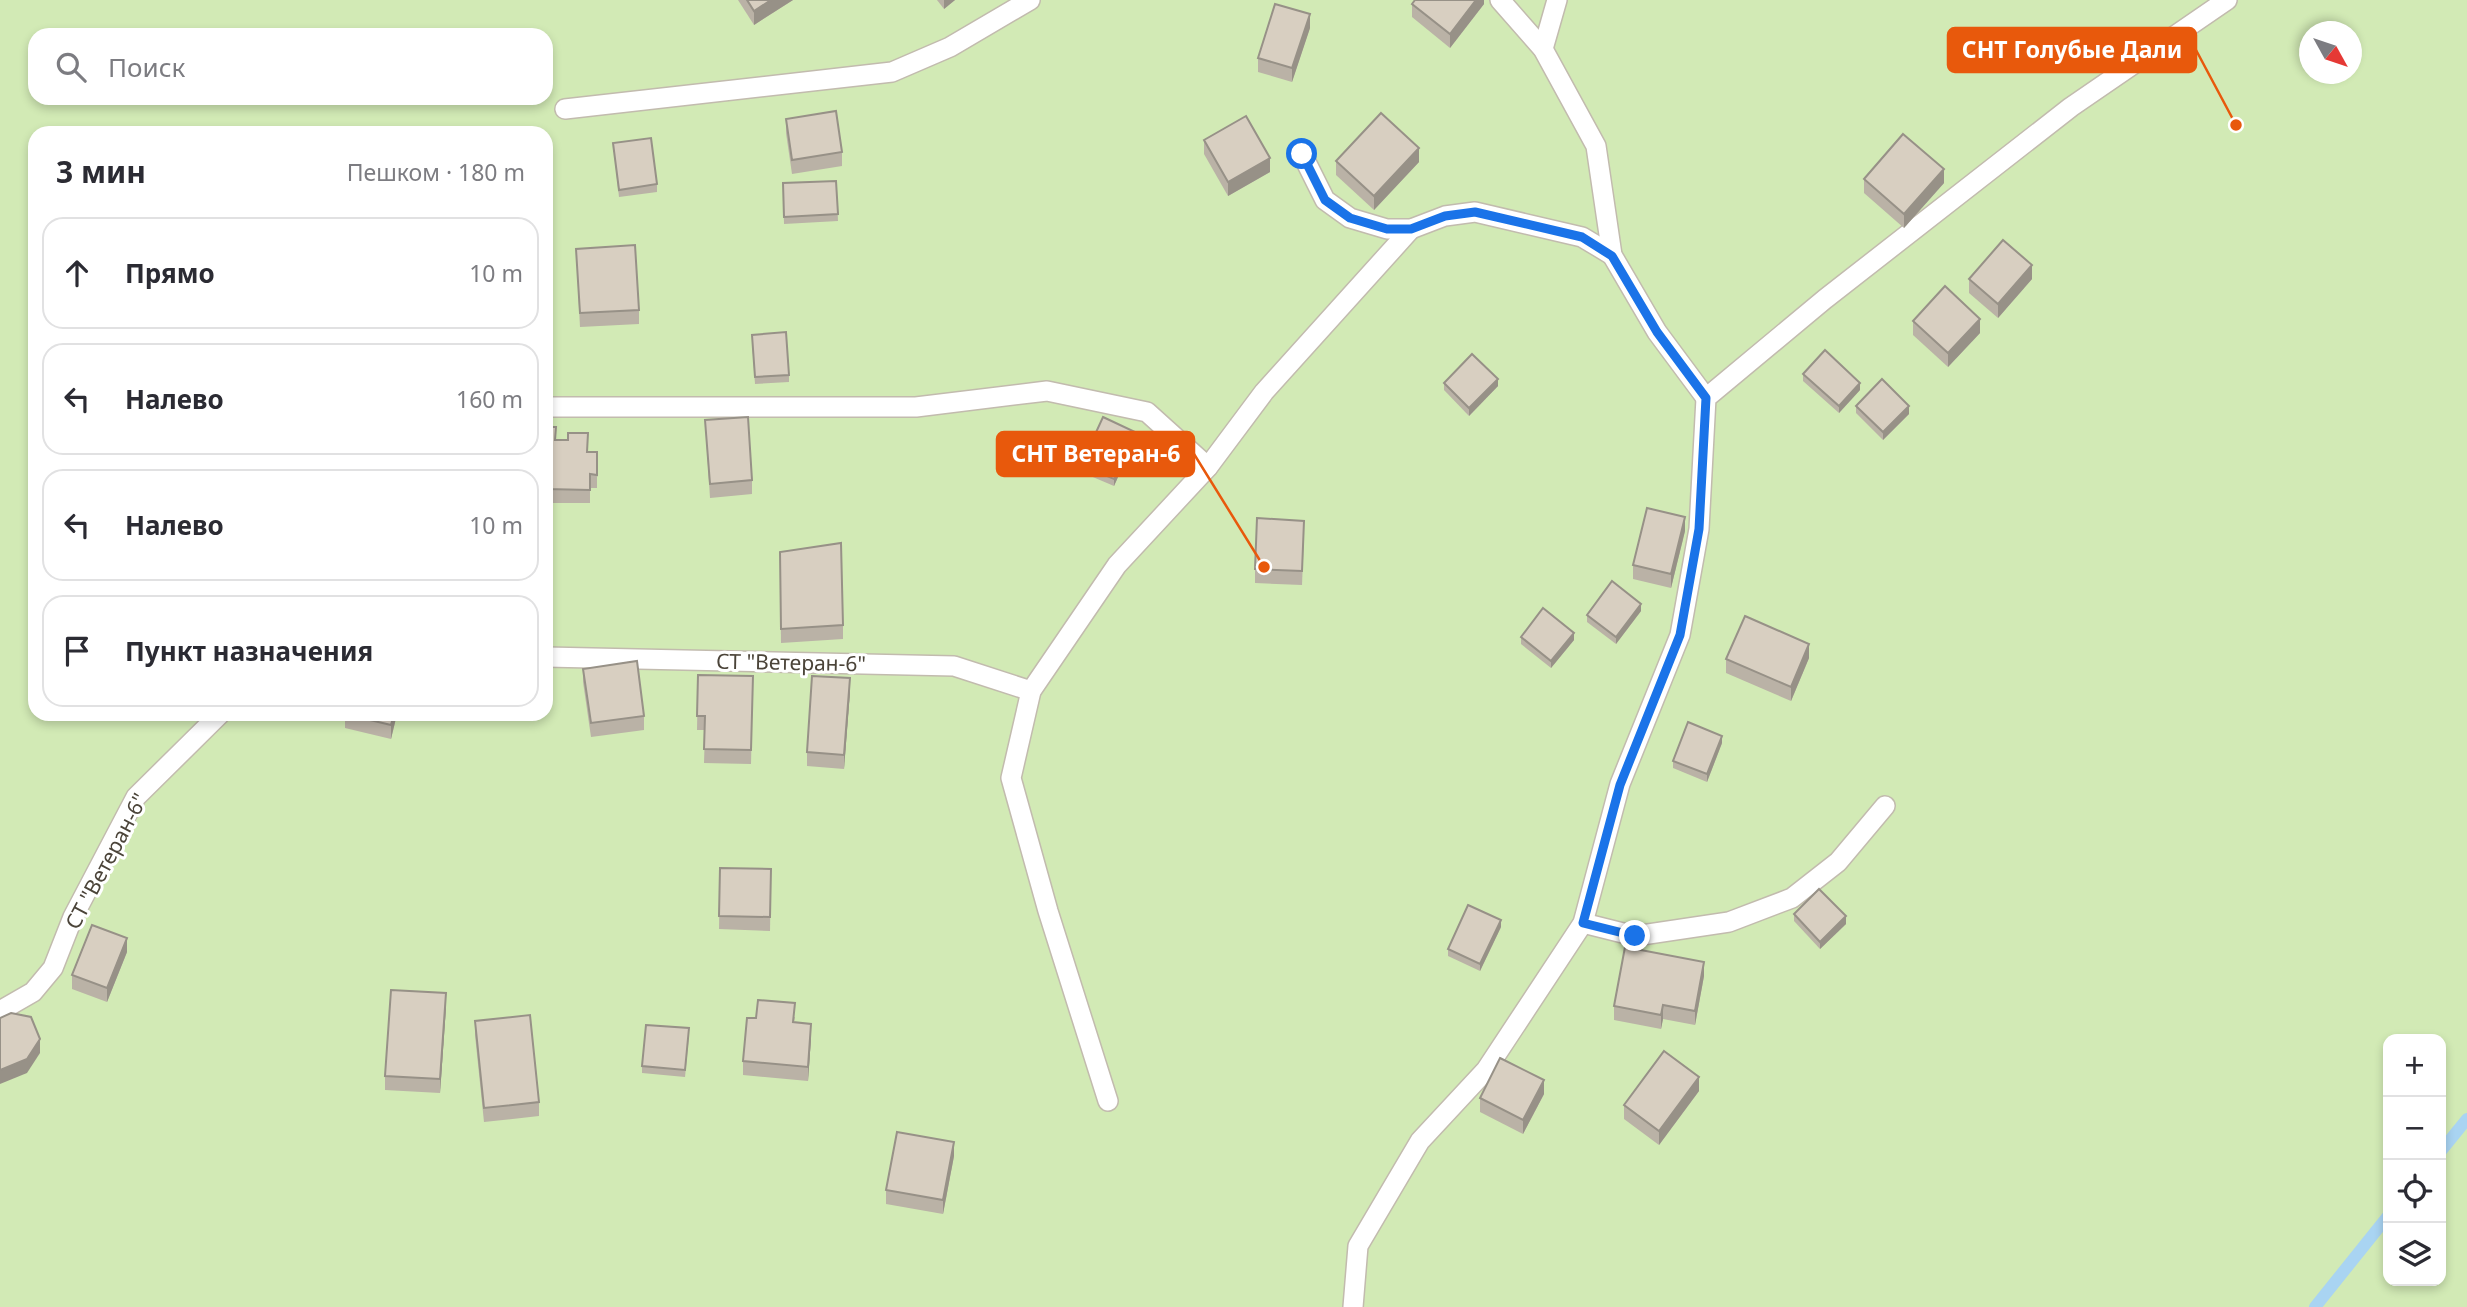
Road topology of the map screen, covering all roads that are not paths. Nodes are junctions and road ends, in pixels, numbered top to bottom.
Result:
1 (1030, 0) edge
2 (1500, 0) edge
3 (1557, 0) edge
4 (2227, 0) edge
5 (1543, 49) junction
6 (565, 108) dead end
7 (1302, 154) dead end
8 (1411, 229) junction
9 (1612, 256) junction
10 (1706, 398) junction
11 (553, 407) edge
12 (1208, 467) junction
13 (553, 657) edge
14 (1031, 691) junction
15 (213, 721) edge
16 (1885, 806) dead end
17 (1583, 923) junction
18 (0, 1011) edge
19 (1108, 1101) dead end
20 (1353, 1307) edge

1 - 6 lane
2 - 5 lane
3 - 5 lane
4 - 10 lane
5 - 9 lane
7 - 8 lane
8 - 9 lane
8 - 12 lane
9 - 10 lane
10 - 17 lane
11 - 12 lane
12 - 14 lane
13 - 14 lane, СТ "Ветеран-6"
14 - 19 lane
15 - 18 lane, СТ "Ветеран-6"
16 - 17 lane
17 - 20 lane

